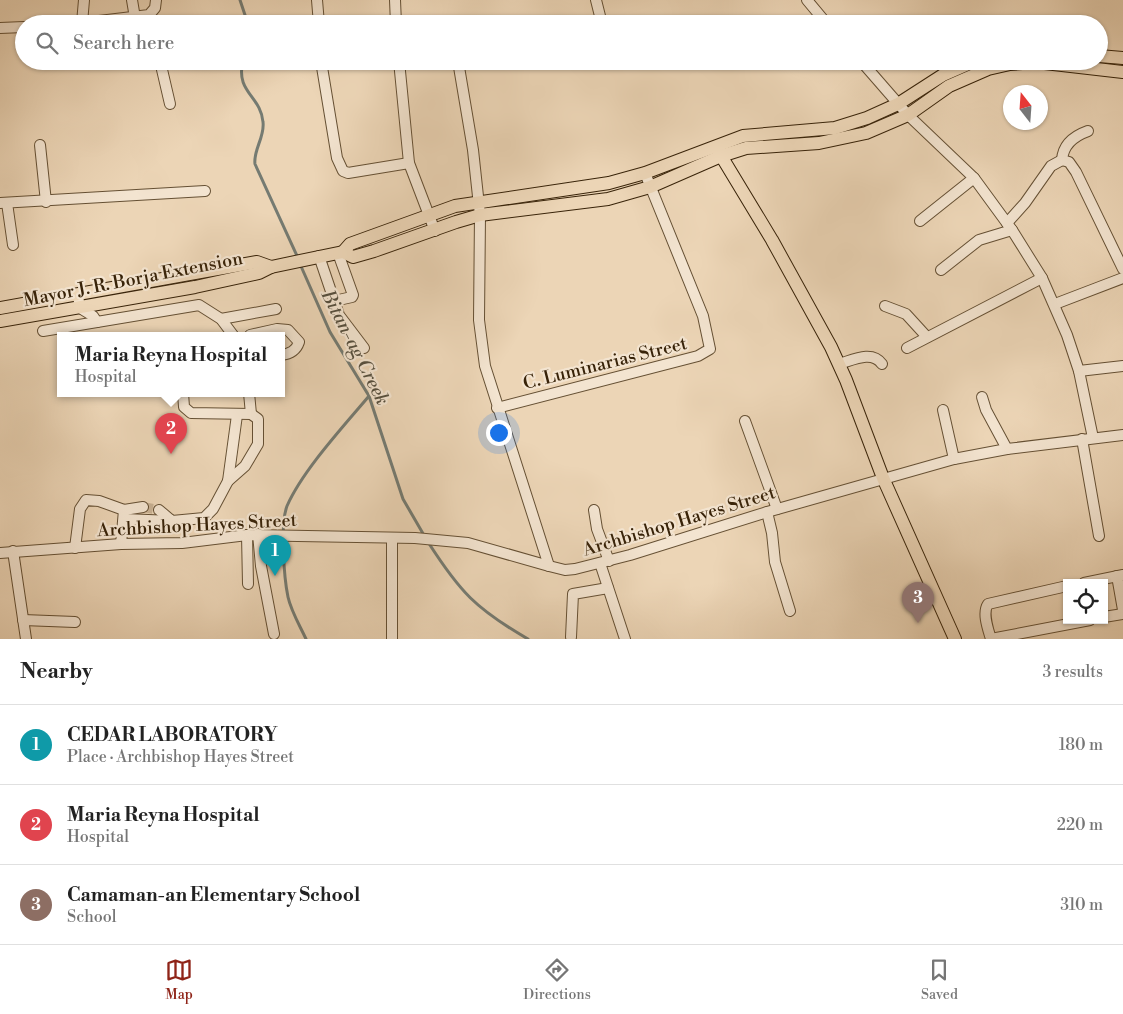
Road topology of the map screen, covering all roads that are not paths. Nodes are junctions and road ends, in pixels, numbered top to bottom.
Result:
1 (84, 0) edge
2 (132, 0) edge
3 (156, 0) edge
4 (317, 0) edge
5 (394, 0) edge
6 (596, 0) edge
7 (807, 0) edge
8 (83, 15) edge
9 (134, 15) edge
10 (152, 15) edge
11 (318, 15) edge
12 (395, 15) edge
13 (600, 15) edge
14 (820, 15) edge
15 (15, 27) edge
16 (0, 28) edge
17 (1108, 57) edge
18 (1123, 58) edge
19 (162, 70) edge
20 (322, 70) edge
21 (401, 70) edge
22 (460, 70) edge
23 (869, 70) edge
24 (954, 70) edge
25 (991, 70) edge
26 (1108, 70) edge
27 (1123, 72) edge
28 (170, 104) dead end
29 (898, 104) junction
30 (908, 115) junction
31 (1088, 132) dead end
32 (40, 145) dead end
33 (718, 150) junction
34 (1062, 160) junction
35 (409, 163) junction
36 (645, 173) junction
37 (974, 178) junction
38 (650, 187) junction
39 (205, 191) dead end
40 (46, 202) junction
41 (479, 202) junction
42 (4, 203) edge
43 (429, 216) junction
44 (480, 216) junction
45 (920, 221) dead end
46 (1009, 226) junction
47 (435, 231) junction
48 (12, 246) dead end
49 (340, 252) junction
50 (315, 257) junction
51 (271, 267) junction
52 (1123, 269) edge
53 (941, 270) dead end
54 (1042, 278) junction
55 (1123, 278) edge
56 (161, 287) junction
57 (195, 287) junction
58 (334, 301) junction
59 (79, 302) junction
60 (1055, 304) junction
61 (199, 305) junction
62 (885, 306) dead end
63 (0, 308) edge
64 (276, 309) dead end
65 (221, 319) junction
66 (0, 321) edge
67 (97, 322) junction
68 (43, 331) dead end
69 (230, 332) edge
70 (264, 332) edge
71 (927, 337) junction
72 (364, 348) dead end
73 (907, 348) dead end
74 (285, 354) edge
75 (839, 364) junction
76 (882, 364) dead end
77 (1123, 366) edge
78 (1079, 371) junction
79 (183, 397) edge
80 (249, 397) edge
81 (982, 397) dead end
82 (497, 408) junction
83 (943, 410) dead end
84 (237, 414) junction
85 (251, 414) junction
86 (745, 421) dead end
87 (1123, 435) edge
88 (1094, 438) junction
89 (1082, 439) junction
90 (1007, 449) junction
91 (954, 459) junction
92 (883, 478) junction
93 (228, 481) junction
94 (143, 507) tunnel mouth
95 (159, 510) tunnel mouth
96 (594, 510) dead end
97 (772, 510) junction
98 (124, 514) junction
99 (172, 521) junction
100 (258, 534) junction
101 (247, 535) junction
102 (1099, 536) dead end
103 (392, 538) junction
104 (121, 544) junction
105 (76, 548) junction
106 (13, 551) junction
107 (0, 552) edge
108 (604, 562) junction
109 (548, 566) junction
110 (1120, 575) edge
111 (1102, 579) edge
112 (248, 584) dead end
113 (1063, 587) edge
114 (608, 588) junction
115 (1123, 610) edge
116 (790, 611) dead end
117 (1123, 614) edge
118 (1108, 617) edge
119 (23, 620) junction
120 (75, 622) dead end
121 (1069, 624) edge
122 (274, 634) dead end
123 (570, 638) dead end
124 (26, 639) edge
125 (392, 639) edge
126 (625, 639) edge
127 (955, 639) edge
128 (991, 639) edge

1 - 8 street
2 - 9 street
3 - 10 street
4 - 11 street
5 - 12 street
6 - 13 street
7 - 14 street
15 - 16 street
17 - 18 main road
19 - 28 street
20 - 35 street
21 - 35 street
22 - 41 street
23 - 29 street
24 - 29 main road, Mayor J. R. Borja Extension
25 - 30 main road, Mayor J. R. Borja Extension
26 - 27 main road, Mayor J. R. Borja Extension
29 - 30 street
29 - 33 main road, Mayor J. R. Borja Extension
30 - 33 main road, Mayor J. R. Borja Extension
30 - 37 street
31 - 34 street
32 - 40 street
33 - 36 main road, Mayor J. R. Borja Extension
33 - 38 main road, Mayor J. R. Borja Extension
33 - 75 main road
34 - 46 street
34 - 52 street
35 - 43 street
36 - 38 street, C. Luminarias Street
36 - 41 main road, Mayor J. R. Borja Extension
37 - 45 street
37 - 46 street
38 - 44 main road, Mayor J. R. Borja Extension
38 - 82 street, C. Luminarias Street
39 - 40 street
40 - 42 street
41 - 43 main road, Mayor J. R. Borja Extension
41 - 44 street
42 - 48 street
43 - 47 street
43 - 49 main road, Mayor J. R. Borja Extension
44 - 47 main road, Mayor J. R. Borja Extension
44 - 82 street
46 - 53 street
46 - 54 street
47 - 49 main road, Mayor J. R. Borja Extension
49 - 50 main road, Mayor J. R. Borja Extension
49 - 58 street
50 - 51 main road, Mayor J. R. Borja Extension
50 - 58 street
51 - 56 main road, Mayor J. R. Borja Extension
51 - 57 main road, Mayor J. R. Borja Extension
54 - 60 street
54 - 71 street
55 - 60 street
56 - 57 main road, Mayor J. R. Borja Extension
56 - 59 main road, Mayor J. R. Borja Extension
57 - 61 street
58 - 72 street
59 - 63 main road, Mayor J. R. Borja Extension
59 - 66 main road, Mayor J. R. Borja Extension
59 - 67 street
60 - 78 street
61 - 65 street
61 - 67 street
62 - 71 street
64 - 65 street
65 - 69 street
67 - 68 street
70 - 74 street
71 - 73 street
75 - 76 street
75 - 92 main road
77 - 78 street
78 - 88 street
79 - 84 street
80 - 85 street
81 - 90 street
82 - 109 street
83 - 91 street
84 - 85 street
84 - 93 street
85 - 93 street
86 - 97 street
87 - 88 street, Archbishop Hayes Street
88 - 89 street, Archbishop Hayes Street
89 - 90 street, Archbishop Hayes Street
89 - 102 street
90 - 91 street, Archbishop Hayes Street
91 - 92 street, Archbishop Hayes Street
92 - 97 street, Archbishop Hayes Street
92 - 127 main road
93 - 99 street
94 - 98 street
95 - 99 street
96 - 108 street
97 - 108 street, Archbishop Hayes Street
97 - 116 street
98 - 99 street
98 - 104 street
98 - 105 street
100 - 101 street, Archbishop Hayes Street
100 - 103 street, Archbishop Hayes Street
100 - 122 street
101 - 104 street, Archbishop Hayes Street
101 - 112 street
103 - 109 street, Archbishop Hayes Street
103 - 125 street
104 - 105 street, Archbishop Hayes Street
105 - 106 street, Archbishop Hayes Street
106 - 107 street, Archbishop Hayes Street
106 - 119 street
108 - 109 street, Archbishop Hayes Street
108 - 114 street
110 - 111 street
110 - 115 street
113 - 128 street
114 - 123 street
114 - 126 street
117 - 118 street
119 - 120 street
119 - 124 street
121 - 128 street

